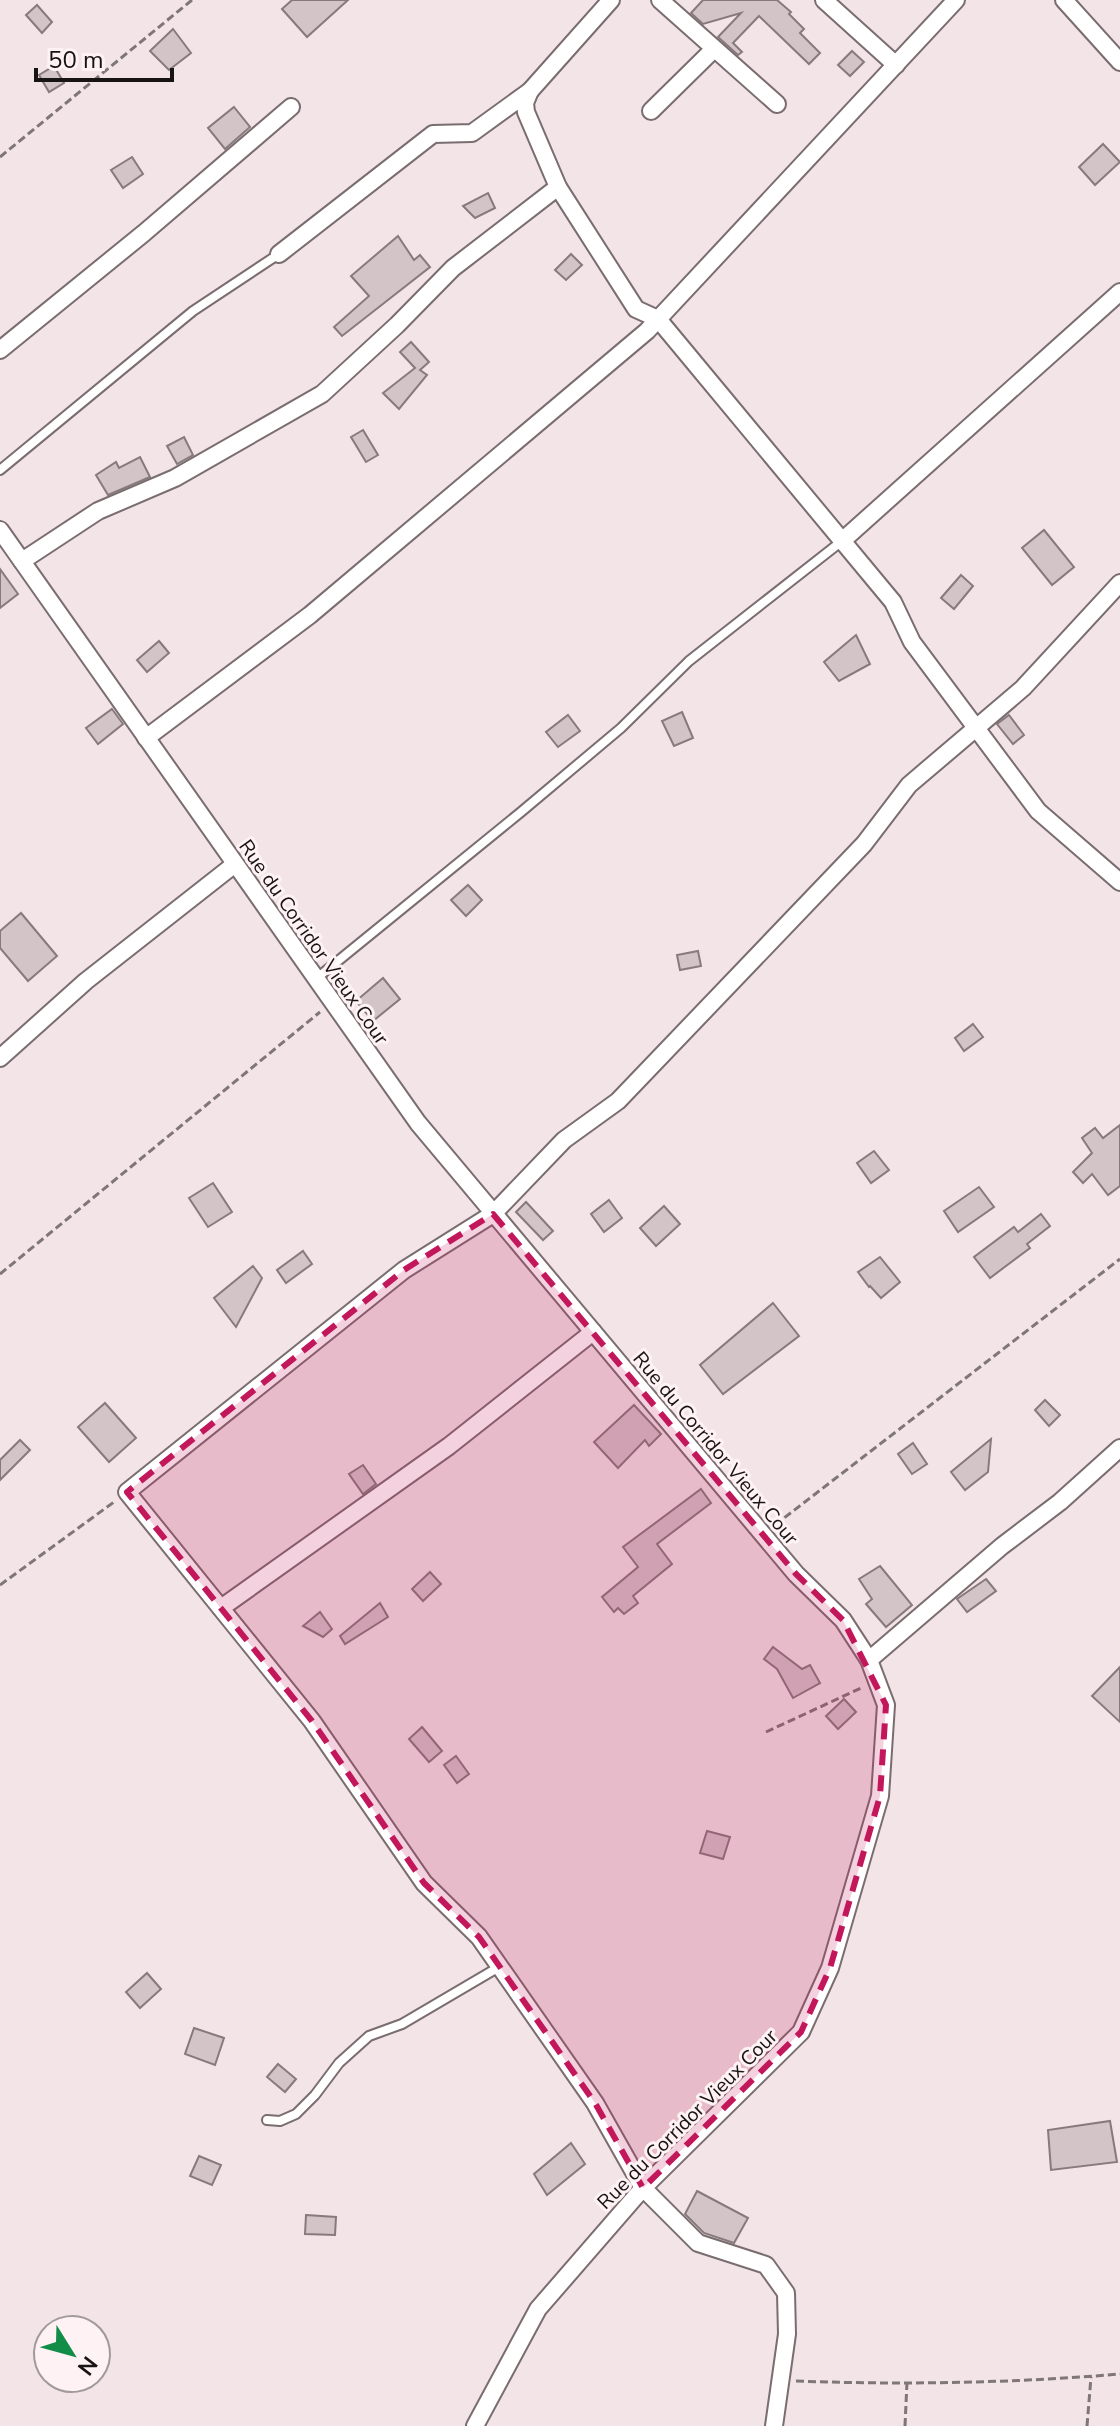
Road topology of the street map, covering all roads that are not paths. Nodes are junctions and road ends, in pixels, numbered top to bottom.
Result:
1 (611, 0) edge
2 (660, 0) edge
3 (824, 0) edge
4 (956, 0) edge
5 (1064, 0) edge
6 (714, 49) junction
7 (1120, 62) edge
8 (896, 65) junction
9 (530, 91) junction
10 (777, 104) dead end
11 (291, 107) dead end
12 (651, 111) dead end
13 (558, 187) junction
14 (279, 254) joint
15 (1120, 292) edge
16 (658, 319) junction
17 (0, 350) edge
18 (0, 470) edge
19 (0, 530) edge
20 (842, 541) junction
21 (22, 561) junction
22 (1120, 583) edge
23 (975, 728) junction
24 (146, 738) junction
25 (235, 864) junction
26 (1120, 882) edge
27 (316, 979) junction
28 (0, 1058) edge
29 (493, 1214) junction
30 (593, 1332) junction
31 (1120, 1448) edge
32 (221, 1608) junction
33 (869, 1660) junction
34 (500, 1966) junction
35 (267, 2120) dead end
36 (643, 2188) junction
37 (475, 2426) edge
38 (774, 2426) edge

1 - 9 street
2 - 6 street
3 - 8 street
4 - 8 street
5 - 7 street
6 - 10 street
6 - 12 street
8 - 16 street
9 - 13 street
9 - 14 street
11 - 17 street
13 - 16 street
13 - 21 street
14 - 18 lane
15 - 20 street
16 - 20 street
16 - 24 street
19 - 21 street, Rue du Corridor Vieux Cour
20 - 23 street
20 - 27 lane
21 - 24 street, Rue du Corridor Vieux Cour
22 - 23 street
23 - 26 street
23 - 29 street
24 - 25 street, Rue du Corridor Vieux Cour
25 - 27 street, Rue du Corridor Vieux Cour
25 - 28 street
27 - 29 street, Rue du Corridor Vieux Cour
29 - 30 street, Rue du Corridor Vieux Cour
29 - 32 street
30 - 32 street
30 - 33 street, Rue du Corridor Vieux Cour
31 - 33 street
32 - 34 street
33 - 36 street, Rue du Corridor Vieux Cour
34 - 35 lane
34 - 36 street
36 - 37 street, Rue du Corridor Vieux Cour
36 - 38 street

